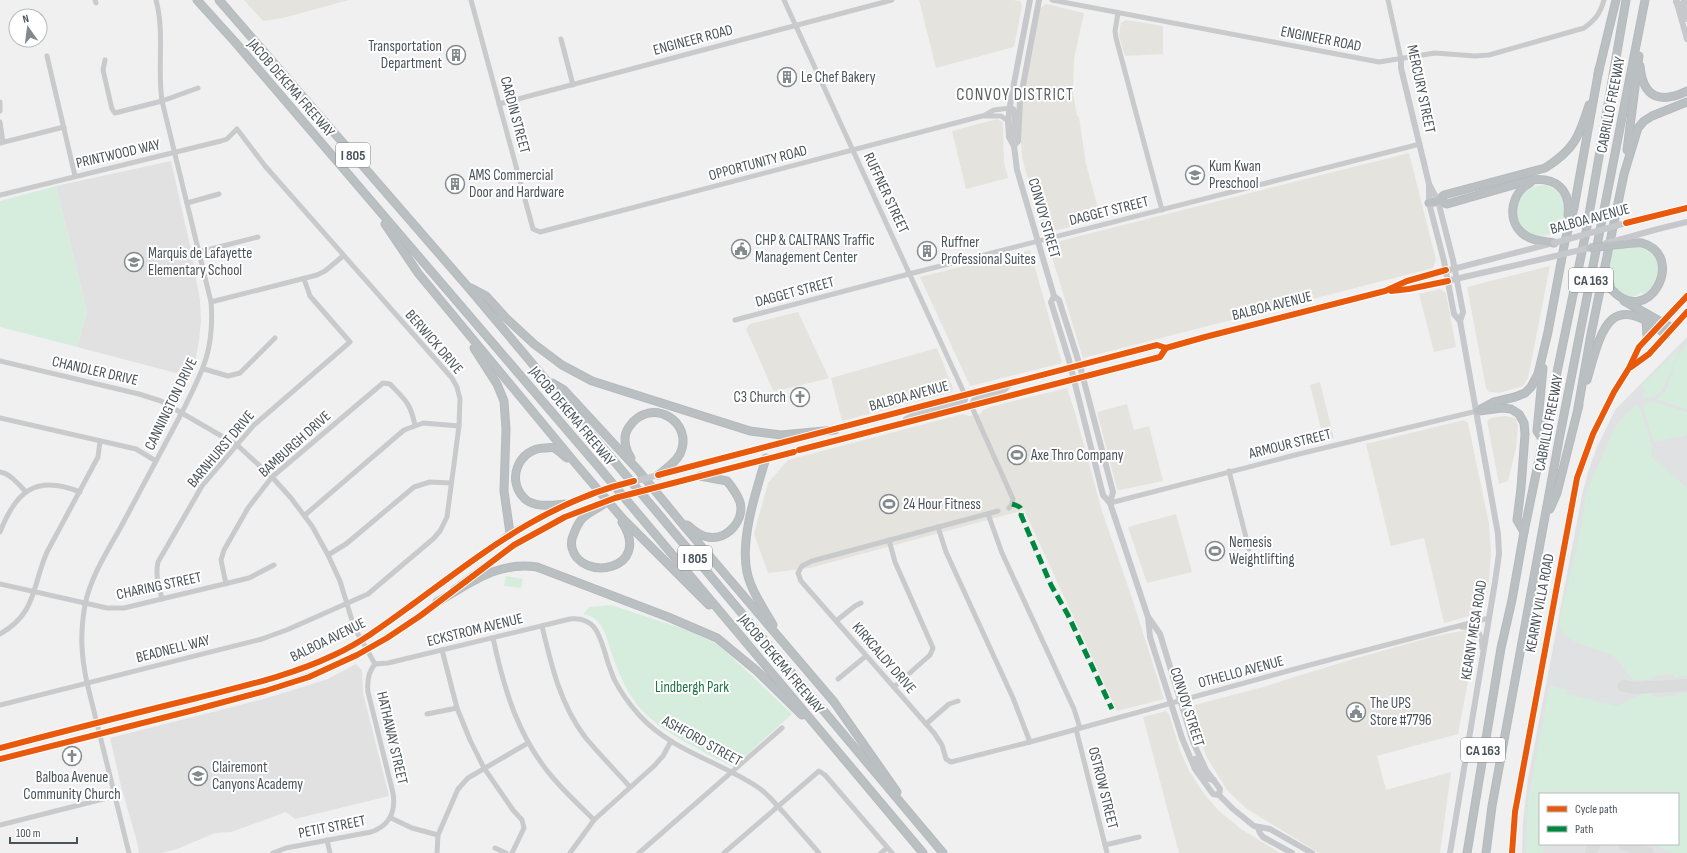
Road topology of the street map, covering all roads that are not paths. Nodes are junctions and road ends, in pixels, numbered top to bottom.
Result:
1 (156, 0) edge
2 (197, 0) edge
3 (219, 0) edge
4 (223, 0) edge
5 (471, 0) edge
6 (784, 0) edge
7 (892, 0) edge
8 (1030, 0) edge
9 (1039, 0) edge
10 (1052, 0) edge
11 (1388, 0) edge
12 (1604, 0) edge
13 (1616, 0) edge
14 (1626, 0) edge
15 (1645, 0) edge
16 (1684, 0) edge
17 (1676, 1) edge
18 (1687, 11) edge
19 (1118, 13) junction
20 (1687, 19) edge
21 (238, 23) junction
22 (796, 25) junction
23 (1687, 39) edge
24 (561, 40) dead end
25 (1637, 40) junction
26 (47, 56) dead end
27 (1639, 56) junction
28 (1401, 59) junction
29 (105, 60) dead end
30 (1599, 69) junction
31 (573, 85) junction
32 (198, 88) dead end
33 (1687, 91) edge
34 (162, 101) junction
35 (0, 102) edge
36 (1687, 102) edge
37 (499, 104) junction
38 (1010, 108) junction
39 (0, 111) edge
40 (982, 116) junction
41 (1008, 121) junction
42 (0, 122) edge
43 (64, 126) junction
44 (237, 129) joint
45 (1, 142) edge
46 (1016, 144) junction
47 (1420, 144) junction
48 (853, 150) junction
49 (174, 153) junction
50 (1624, 174) junction
51 (75, 176) junction
52 (1540, 179) junction
53 (1429, 184) junction
54 (219, 194) dead end
55 (0, 195) edge
56 (370, 199) junction
57 (1438, 201) junction
58 (187, 203) junction
59 (1429, 203) junction
60 (1687, 208) edge
61 (1162, 210) junction
62 (1687, 222) edge
63 (540, 232) joint
64 (258, 236) dead end
65 (1565, 241) junction
66 (1038, 242) junction
67 (1623, 242) junction
68 (1554, 243) junction
69 (1590, 248) joint
70 (199, 252) junction
71 (343, 256) junction
72 (1606, 264) junction
73 (1454, 268) junction
74 (1446, 270) junction
75 (909, 274) junction
76 (304, 279) junction
77 (1457, 279) junction
78 (1448, 281) junction
79 (468, 287) junction
80 (1385, 291) junction
81 (1054, 296) junction
82 (1687, 296) edge
83 (1622, 299) junction
84 (211, 302) junction
85 (1687, 312) edge
86 (452, 315) junction
87 (735, 320) dead end
88 (1646, 320) junction
89 (1460, 321) junction
90 (1659, 324) junction
91 (1672, 328) junction
92 (1548, 332) junction
93 (1666, 335) junction
94 (1647, 337) junction
95 (275, 338) dead end
96 (1166, 348) junction
97 (0, 361) edge
98 (1080, 366) junction
99 (1071, 368) junction
100 (1629, 368) junction
101 (204, 369) junction
102 (1083, 377) junction
103 (545, 378) junction
104 (1074, 380) junction
105 (1012, 383) junction
106 (965, 395) junction
107 (971, 405) junction
108 (1578, 408) junction
109 (1477, 411) junction
110 (181, 412) junction
111 (0, 418) edge
112 (898, 424) junction
113 (415, 425) junction
114 (459, 426) junction
115 (835, 430) junction
116 (1543, 440) junction
117 (100, 441) junction
118 (236, 446) junction
119 (766, 458) junction
120 (156, 461) junction
121 (576, 464) junction
122 (638, 470) junction
123 (1229, 471) junction
124 (0, 472) edge
125 (658, 475) junction
126 (700, 476) junction
127 (272, 477) junction
128 (451, 483) junction
129 (26, 492) junction
130 (80, 492) junction
131 (612, 503) junction
132 (1110, 503) junction
133 (565, 504) junction
134 (599, 506) junction
135 (1009, 508) dead end
136 (670, 509) junction
137 (998, 511) dead end
138 (988, 514) junction
139 (304, 515) junction
140 (1545, 520) junction
141 (938, 527) junction
142 (0, 532) edge
143 (1524, 532) junction
144 (510, 533) junction
145 (889, 540) junction
146 (1249, 549) dead end
147 (328, 555) junction
148 (274, 565) dead end
149 (0, 584) edge
150 (226, 584) junction
151 (34, 592) junction
152 (162, 599) junction
153 (347, 602) junction
154 (436, 602) junction
155 (86, 603) junction
156 (861, 603) dead end
157 (1148, 617) junction
158 (1489, 618) junction
159 (580, 619) joint
160 (836, 621) junction
161 (542, 626) junction
162 (1450, 627) junction
163 (0, 634) edge
164 (780, 637) junction
165 (493, 638) junction
166 (743, 639) junction
167 (362, 640) junction
168 (367, 649) junction
169 (442, 650) junction
170 (1482, 654) junction
171 (866, 656) junction
172 (375, 664) junction
173 (838, 679) dead end
174 (87, 682) junction
175 (894, 687) junction
176 (1181, 700) junction
177 (958, 701) dead end
178 (1172, 703) junction
179 (0, 705) edge
180 (457, 708) junction
181 (427, 714) dead end
182 (97, 724) junction
183 (926, 724) junction
184 (782, 728) dead end
185 (1078, 729) junction
186 (100, 735) junction
187 (828, 740) junction
188 (671, 741) junction
189 (1030, 742) junction
190 (528, 743) junction
191 (0, 748) edge
192 (1189, 753) junction
193 (0, 759) edge
194 (953, 762) joint
195 (484, 768) junction
196 (732, 772) junction
197 (1214, 780) junction
198 (630, 787) junction
199 (1219, 795) junction
200 (115, 796) junction
201 (777, 806) junction
202 (391, 818) junction
203 (594, 820) junction
204 (0, 825) edge
205 (1258, 828) junction
206 (923, 829) junction
207 (438, 835) junction
208 (1139, 837) dead end
209 (327, 840) junction
210 (1105, 845) junction
211 (495, 848) dead end
212 (887, 848) junction
213 (129, 853) edge
214 (274, 853) edge
215 (330, 853) edge
216 (437, 853) edge
217 (506, 853) edge
218 (512, 853) edge
219 (570, 853) edge
220 (639, 853) edge
221 (724, 853) edge
222 (819, 853) edge
223 (881, 853) edge
224 (892, 853) edge
225 (923, 853) edge
226 (944, 853) edge
227 (1108, 853) edge
228 (1292, 853) edge
229 (1312, 853) edge
230 (1450, 853) edge
231 (1467, 853) edge
232 (1486, 853) edge
233 (1512, 853) edge

1 - 34 street, CANNINGTON DRIVE
2 - 56 highway, JACOB DEKEMA FREEWAY / I 805
3 - 21 highway, JACOB DEKEMA FREEWAY / I 805
4 - 21 highway
5 - 37 street, CARDIN STREET
6 - 22 street, RUFFNER STREET
7 - 22 street, ENGINEER ROAD
8 - 38 main road, CONVOY STREET
9 - 46 main road, CONVOY STREET
10 - 19 street, ENGINEER ROAD
11 - 28 street, MERCURY STREET
12 - 28 street, ENGINEER ROAD
13 - 30 highway
14 - 116 highway, CABRILLO FREEWAY / CA 163
15 - 25 highway, CABRILLO FREEWAY / CA 163
16 - 18 main road
17 - 20 main road
17 - 23 main road
19 - 28 street, ENGINEER ROAD
19 - 61 street
21 - 79 highway, JACOB DEKEMA FREEWAY / I 805
22 - 31 street, ENGINEER ROAD
22 - 48 street, RUFFNER STREET
24 - 31 street
25 - 27 highway
25 - 140 highway, CABRILLO FREEWAY / CA 163
26 - 43 street
27 - 33 highway
27 - 50 highway
28 - 47 main road, MERCURY STREET
29 - 34 street
30 - 57 highway
30 - 65 highway
31 - 37 street, ENGINEER ROAD
32 - 34 street
34 - 49 street, CANNINGTON DRIVE
35 - 39 street
36 - 50 highway
37 - 63 street, CARDIN STREET
38 - 40 street
38 - 41 main road, CONVOY STREET
38 - 46 main road
40 - 41 street
40 - 48 street, OPPORTUNITY ROAD
41 - 46 main road, CONVOY STREET
42 - 45 street
43 - 45 street
43 - 51 street
44 - 49 street, PRINTWOOD WAY
44 - 71 street, BERWICK DRIVE
46 - 66 main road, CONVOY STREET
47 - 53 main road, MERCURY STREET
47 - 61 street, DAGGET STREET
48 - 63 street, OPPORTUNITY ROAD
48 - 75 street, RUFFNER STREET
49 - 51 street, PRINTWOOD WAY
49 - 58 street, CANNINGTON DRIVE
50 - 72 highway
51 - 55 street, PRINTWOOD WAY
52 - 57 highway
52 - 65 highway
52 - 68 highway
53 - 57 main road, MERCURY STREET
53 - 59 main road, MERCURY STREET
54 - 58 street
56 - 86 highway
56 - 166 highway, JACOB DEKEMA FREEWAY / I 805
57 - 59 highway
57 - 73 main road, MERCURY STREET
58 - 70 street, CANNINGTON DRIVE
59 - 74 main road, MERCURY STREET
60 - 68 main road, BALBOA AVENUE, bridge
61 - 66 street, DAGGET STREET
62 - 67 main road, BALBOA AVENUE
64 - 70 street
65 - 92 highway
66 - 75 street, DAGGET STREET
66 - 81 main road, CONVOY STREET
67 - 69 highway, bridge
67 - 83 highway
68 - 73 main road, BALBOA AVENUE
69 - 77 main road, BALBOA AVENUE, bridge
70 - 84 street, CANNINGTON DRIVE
71 - 76 street
71 - 114 street, BERWICK DRIVE
72 - 83 highway
72 - 108 highway
73 - 74 main road, BALBOA AVENUE
73 - 77 main road, MERCURY STREET
74 - 78 main road, MERCURY STREET
74 - 80 main road, BALBOA AVENUE
75 - 87 street, DAGGET STREET
75 - 106 street, RUFFNER STREET
76 - 84 street
76 - 118 street, BARNHURST DRIVE
77 - 78 main road, BALBOA AVENUE
77 - 89 main road, MERCURY STREET
78 - 80 main road, BALBOA AVENUE
78 - 89 main road, MERCURY STREET
79 - 103 highway, JACOB DEKEMA FREEWAY / I 805
79 - 115 highway
80 - 96 main road, BALBOA AVENUE
81 - 98 main road, CONVOY STREET
81 - 99 main road, CONVOY STREET
82 - 90 main road, KEARNY VILLA ROAD
83 - 90 highway
84 - 101 street, CANNINGTON DRIVE
85 - 91 main road, KEARNY VILLA ROAD
86 - 121 highway
86 - 144 highway
88 - 90 highway
88 - 94 highway
88 - 108 highway
89 - 109 main road, MERCURY STREET
90 - 91 highway
90 - 93 highway
90 - 94 main road, KEARNY VILLA ROAD
91 - 93 main road, KEARNY VILLA ROAD
92 - 109 highway
92 - 116 highway
93 - 100 main road, KEARNY VILLA ROAD
94 - 100 main road, KEARNY VILLA ROAD
95 - 101 street
96 - 98 main road, BALBOA AVENUE
96 - 102 main road, BALBOA AVENUE
97 - 110 street, CHANDLER DRIVE
98 - 99 main road, BALBOA AVENUE
98 - 102 main road, CONVOY STREET
99 - 104 main road, CONVOY STREET
99 - 105 main road, BALBOA AVENUE
100 - 233 main road, KEARNY VILLA ROAD
101 - 110 street, CANNINGTON DRIVE
102 - 104 main road, BALBOA AVENUE
102 - 132 main road, CONVOY STREET
103 - 122 highway
103 - 206 highway, JACOB DEKEMA FREEWAY / I 805
104 - 107 main road, BALBOA AVENUE
104 - 132 main road, CONVOY STREET
105 - 106 main road, BALBOA AVENUE
105 - 107 main road
106 - 112 main road
106 - 115 main road, BALBOA AVENUE
107 - 112 main road, BALBOA AVENUE
107 - 135 street
108 - 140 highway
109 - 123 street, ARMOUR STREET
109 - 143 highway
109 - 158 main road, KEARNY MESA ROAD
110 - 118 street, CHANDLER DRIVE
110 - 120 street, CANNINGTON DRIVE
111 - 117 street
112 - 119 main road, BALBOA AVENUE
113 - 114 street
113 - 127 street, BAMBURGH DRIVE
113 - 139 street
114 - 128 street, BERWICK DRIVE
115 - 125 main road, BALBOA AVENUE
116 - 143 highway, CABRILLO FREEWAY / CA 163
117 - 120 street
117 - 130 street
118 - 127 street, CHANDLER DRIVE
118 - 152 street, BARNHURST DRIVE
119 - 126 main road, BALBOA AVENUE
119 - 164 highway
120 - 155 street, CANNINGTON DRIVE
121 - 131 highway
121 - 133 highway
122 - 125 highway
122 - 136 highway
123 - 132 street, ARMOUR STREET
123 - 146 street
124 - 129 street
125 - 133 main road, BALBOA AVENUE, bridge
126 - 131 main road, BALBOA AVENUE, bridge
126 - 136 highway
127 - 139 street, CHANDLER DRIVE
127 - 150 street, BAMBURGH DRIVE
128 - 147 street
128 - 153 street, BERWICK DRIVE
129 - 130 street
129 - 142 street
130 - 151 street
131 - 134 highway, bridge
131 - 134 highway
131 - 166 highway
132 - 157 main road, CONVOY STREET
133 - 144 main road, BALBOA AVENUE
134 - 154 main road, BALBOA AVENUE
136 - 164 highway
137 - 138 street
138 - 141 street
138 - 185 street, OSTROW STREET
139 - 147 street, CHANDLER DRIVE
140 - 232 highway, CABRILLO FREEWAY / CA 163
141 - 145 street
141 - 189 street
143 - 231 highway, CABRILLO FREEWAY / CA 163
144 - 167 main road, BALBOA AVENUE
145 - 160 street, KIRKCALDY DRIVE
145 - 175 street
147 - 153 street, CHANDLER DRIVE
148 - 150 street, CHARING STREET
149 - 151 street, CHARING STREET
150 - 152 street, CHARING STREET
151 - 155 street, CHARING STREET
151 - 163 street
152 - 155 street, CHARING STREET
153 - 167 street, CHANDLER DRIVE
153 - 174 street, BEADNELL WAY
154 - 168 main road, BALBOA AVENUE
154 - 187 highway
155 - 174 street, CANNINGTON DRIVE
156 - 160 street
157 - 176 main road, CONVOY STREET
157 - 178 main road, CONVOY STREET
158 - 162 street, OTHELLO AVENUE
158 - 170 main road, KEARNY MESA ROAD
159 - 161 street, ECKSTROM AVENUE
159 - 188 street, ASHFORD STREET
160 - 171 street, KIRKCALDY DRIVE
161 - 165 street, ECKSTROM AVENUE
161 - 198 street
162 - 170 street
162 - 176 street, OTHELLO AVENUE
164 - 206 highway
165 - 169 street, ECKSTROM AVENUE
165 - 190 street
166 - 187 highway, JACOB DEKEMA FREEWAY / I 805
167 - 168 street, CHANDLER DRIVE
167 - 182 main road, BALBOA AVENUE
168 - 172 street, CHANDLER DRIVE
168 - 186 main road, BALBOA AVENUE
169 - 172 street, ECKSTROM AVENUE
169 - 180 street
170 - 230 main road, KEARNY MESA ROAD
171 - 173 street
171 - 175 street, KIRKCALDY DRIVE
172 - 202 street, HATHAWAY STREET
174 - 179 street, BEADNELL WAY
174 - 182 street, CANNINGTON DRIVE
175 - 183 street, KIRKCALDY DRIVE
176 - 178 street, OTHELLO AVENUE
176 - 197 main road, CONVOY STREET
177 - 183 street
178 - 185 street, OTHELLO AVENUE
178 - 192 main road, CONVOY STREET
180 - 181 street
180 - 195 street
182 - 186 street, CANNINGTON DRIVE
182 - 191 main road, BALBOA AVENUE
183 - 194 street, KIRKCALDY DRIVE
184 - 196 street
185 - 189 street, OTHELLO AVENUE
185 - 210 street, OSTROW STREET
186 - 193 main road, BALBOA AVENUE
186 - 200 street, CANNINGTON DRIVE
187 - 225 highway, JACOB DEKEMA FREEWAY / I 805
188 - 196 street, ASHFORD STREET
188 - 198 street
189 - 194 street, OTHELLO AVENUE
190 - 195 street
190 - 203 street
192 - 197 main road
192 - 199 main road, CONVOY STREET
195 - 207 street
195 - 218 street
196 - 201 street, ASHFORD STREET
196 - 220 street
197 - 199 main road, CONVOY STREET
198 - 203 street
199 - 205 main road, CONVOY STREET
200 - 204 street
200 - 213 street, CANNINGTON DRIVE
201 - 212 street
201 - 221 street
201 - 222 street, ASHFORD STREET
202 - 207 street
202 - 209 street, PETIT STREET
203 - 219 street
205 - 228 main road, CONVOY STREET
205 - 229 main road, CONVOY STREET
206 - 226 highway, JACOB DEKEMA FREEWAY / I 805
207 - 216 street
208 - 210 street
209 - 214 street, PETIT STREET
209 - 215 street
210 - 227 street, OSTROW STREET
211 - 217 street
212 - 223 street
212 - 224 street

